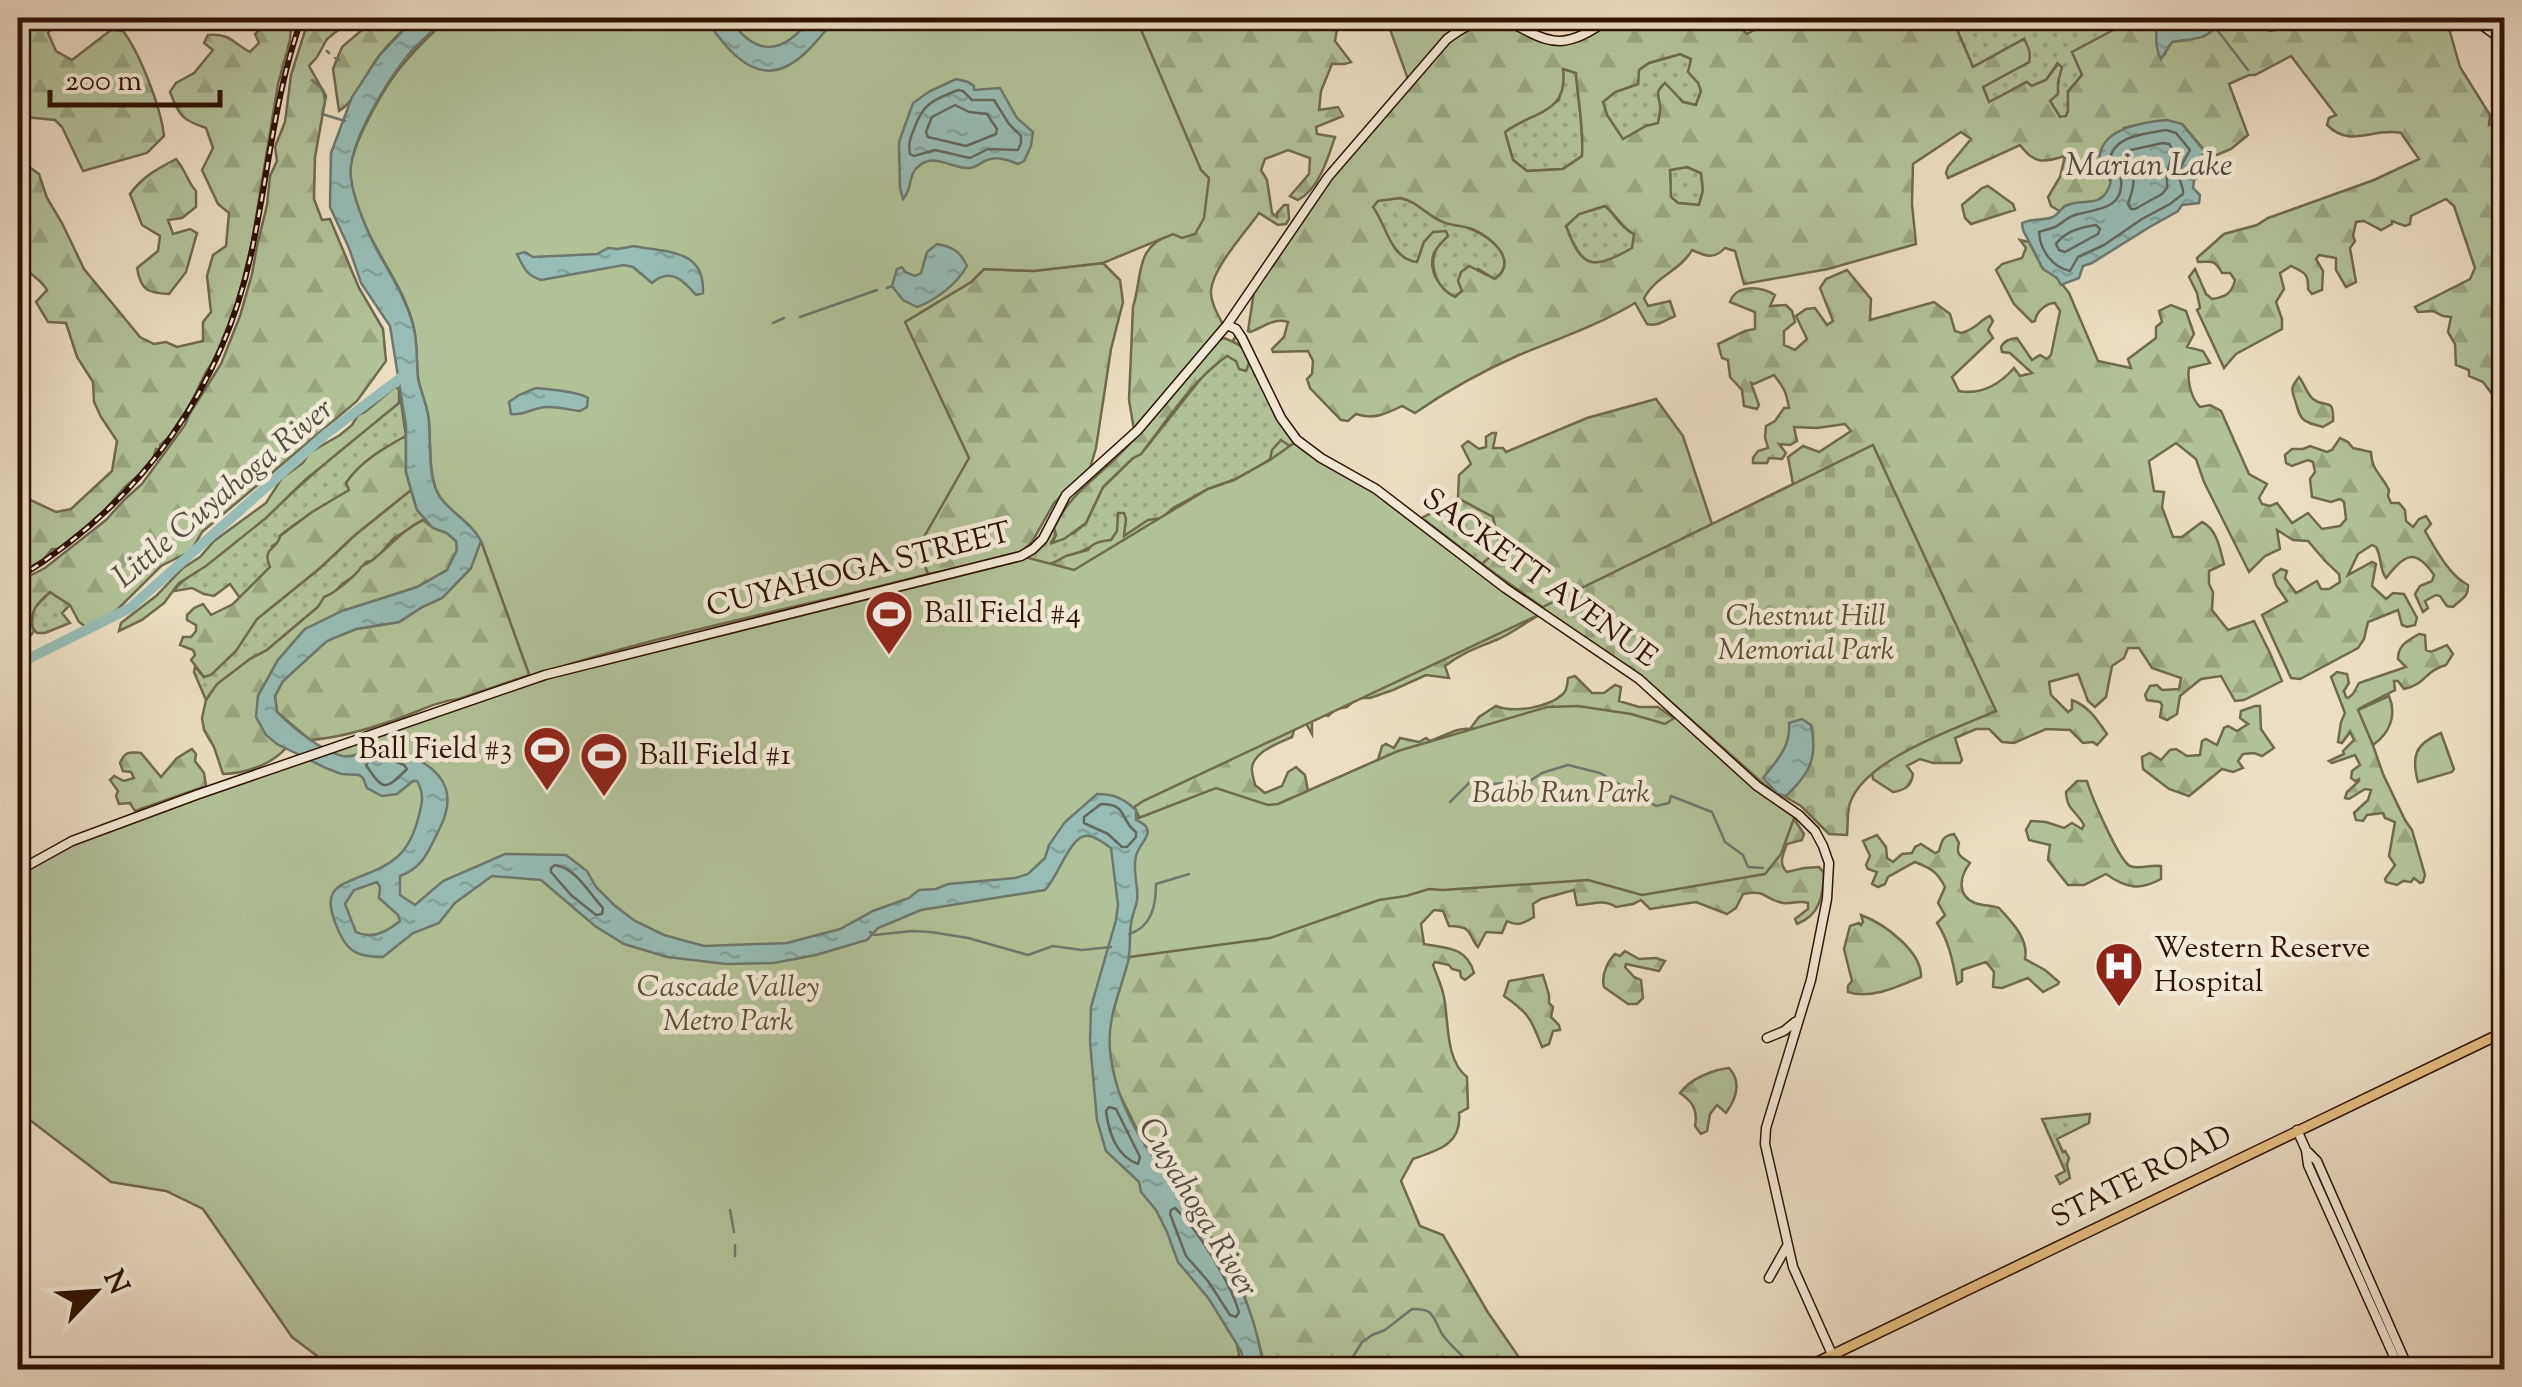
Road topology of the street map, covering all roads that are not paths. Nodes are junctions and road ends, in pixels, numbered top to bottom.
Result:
1 (1611, 18) edge
2 (2472, 18) edge
3 (2504, 41) edge
4 (1228, 324) junction
5 (18, 872) edge
6 (1799, 1019) junction
7 (2504, 1032) edge
8 (1767, 1038) dead end
9 (2297, 1130) junction
10 (2306, 1150) junction
11 (1787, 1246) junction
12 (1769, 1278) dead end
13 (1833, 1354) junction
14 (1801, 1370) edge
15 (1839, 1370) edge
16 (2400, 1370) edge
17 (2409, 1370) edge

1 - 4 street, CUYAHOGA STREET
2 - 3 street
4 - 5 street, CUYAHOGA STREET
4 - 6 street, SACKETT AVENUE
6 - 8 street
6 - 11 street
7 - 9 main road, STATE ROAD
9 - 10 street
9 - 13 main road, STATE ROAD
10 - 16 street
10 - 17 street
11 - 12 street
11 - 13 street
13 - 14 main road, STATE ROAD
13 - 15 street

